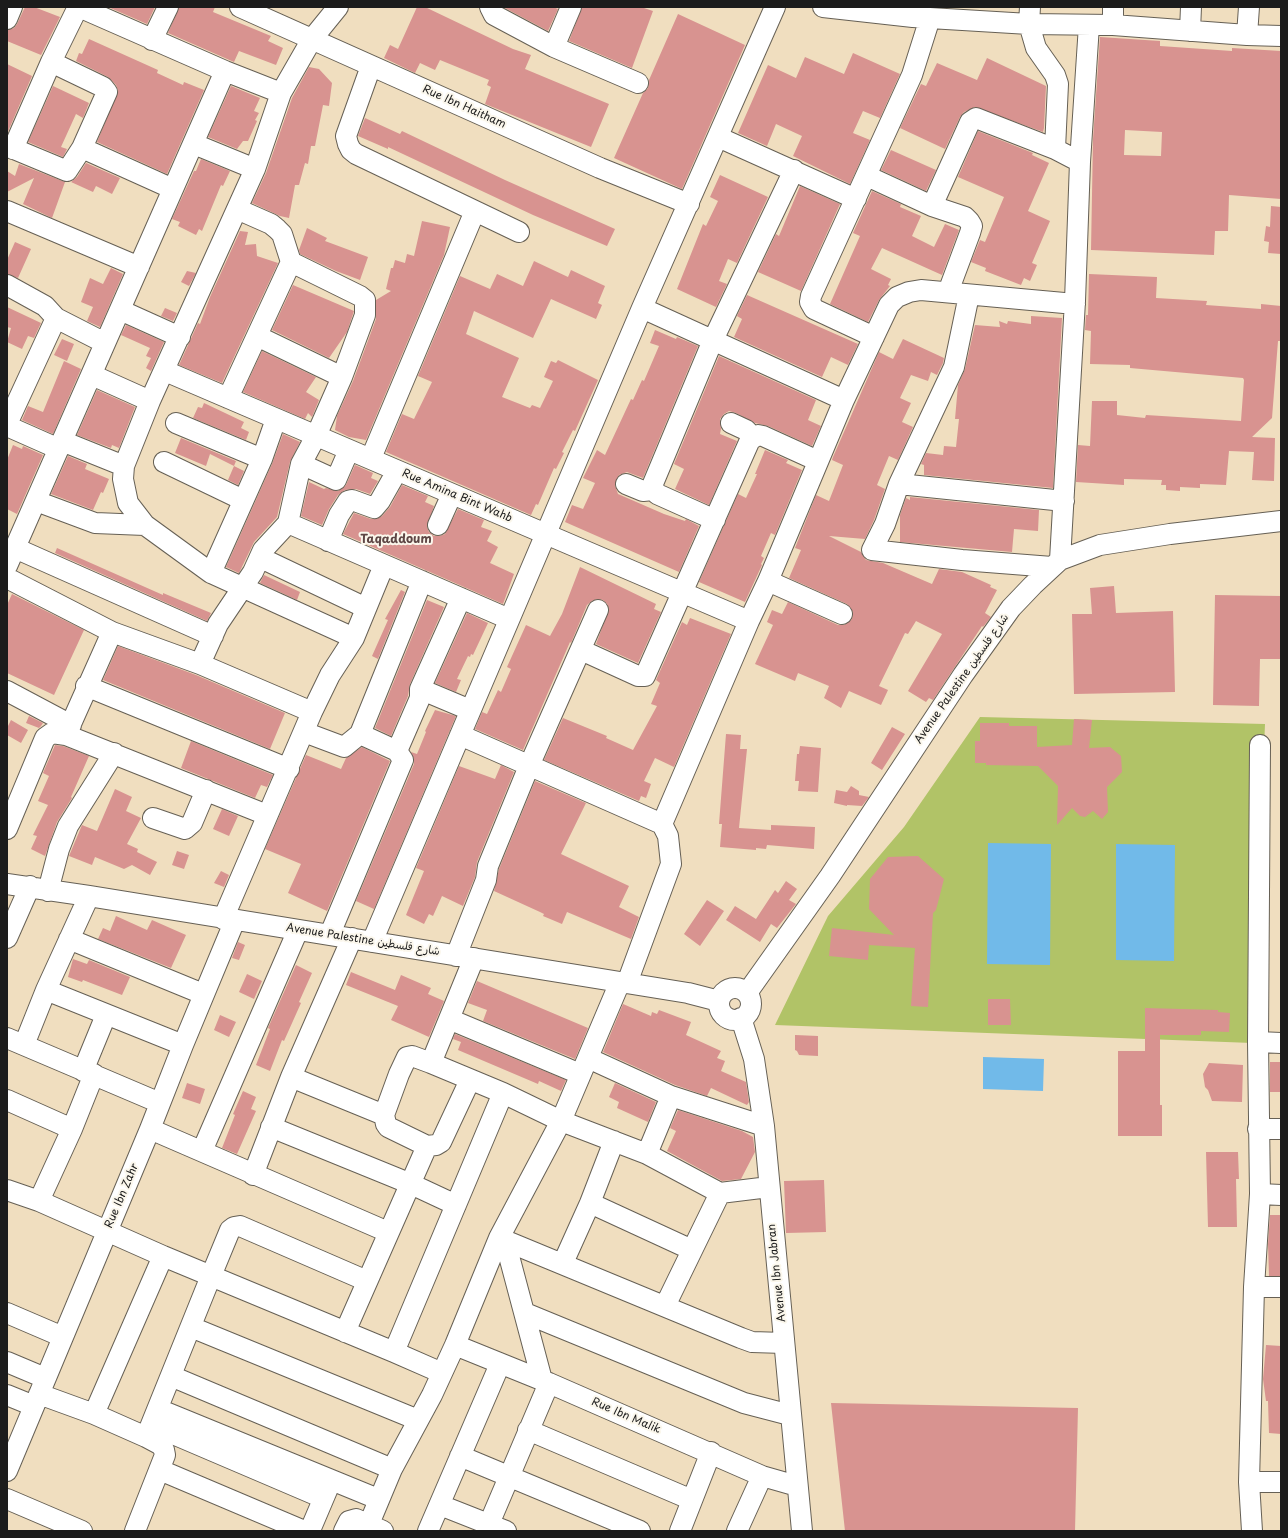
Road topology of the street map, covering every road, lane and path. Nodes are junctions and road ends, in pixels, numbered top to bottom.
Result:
1 (12, 7) edge
2 (79, 7) edge
3 (168, 7) edge
4 (240, 7) edge
5 (337, 7) edge
6 (490, 7) edge
7 (571, 7) edge
8 (775, 7) edge
9 (822, 7) edge
10 (1190, 7) edge
11 (1249, 7) edge
12 (919, 14) edge
13 (983, 14) edge
14 (1030, 16) edge
15 (1113, 16) edge
16 (7, 19) edge
17 (1089, 25) junction
18 (1190, 31) junction
19 (1247, 35) junction
20 (1281, 36) edge
21 (312, 39) junction
22 (152, 40) junction
23 (554, 47) junction
24 (51, 62) junction
25 (371, 66) junction
26 (225, 71) junction
27 (638, 84) dead end
28 (281, 93) junction
29 (718, 137) junction
30 (194, 144) junction
31 (10, 147) edge
32 (82, 148) junction
33 (1055, 149) junction
34 (1080, 162) junction
35 (255, 169) junction
36 (794, 170) junction
37 (867, 176) junction
38 (173, 189) junction
39 (856, 199) junction
40 (689, 204) junction
41 (932, 206) junction
42 (237, 209) junction
43 (7, 211) edge
44 (476, 212) junction
45 (519, 232) dead end
46 (290, 262) junction
47 (139, 267) junction
48 (7, 285) edge
49 (948, 292) junction
50 (969, 295) junction
51 (1075, 304) junction
52 (642, 308) junction
53 (120, 310) junction
54 (56, 318) junction
55 (257, 336) junction
56 (180, 337) junction
57 (874, 337) junction
58 (713, 340) junction
59 (105, 344) junction
60 (165, 371) junction
61 (92, 375) junction
62 (342, 377) junction
63 (228, 398) junction
64 (844, 400) junction
65 (150, 401) junction
66 (276, 419) junction
67 (176, 423) dead end
68 (731, 423) dead end
69 (7, 425) edge
70 (316, 436) junction
71 (753, 437) junction
72 (61, 445) junction
73 (349, 450) junction
74 (371, 458) junction
75 (262, 459) junction
76 (164, 462) dead end
77 (818, 462) junction
78 (301, 464) junction
79 (124, 466) junction
80 (397, 470) junction
81 (626, 484) dead end
82 (899, 484) junction
83 (653, 490) junction
84 (452, 494) junction
85 (243, 500) junction
86 (36, 501) junction
87 (1064, 501) junction
88 (715, 520) junction
89 (1281, 521) edge
90 (288, 523) junction
91 (145, 526) junction
92 (438, 526) dead end
93 (546, 534) junction
94 (14, 540) edge
95 (328, 541) junction
96 (261, 558) junction
97 (1056, 563) junction
98 (384, 565) junction
99 (7, 566) edge
100 (211, 573) junction
101 (7, 578) edge
102 (422, 581) junction
103 (768, 581) junction
104 (243, 586) junction
105 (681, 592) junction
106 (461, 598) junction
107 (366, 608) junction
108 (598, 610) dead end
109 (842, 614) dead end
110 (509, 619) junction
111 (749, 621) junction
112 (112, 632) junction
113 (214, 636) junction
114 (354, 638) junction
115 (581, 650) junction
116 (200, 664) junction
117 (86, 686) junction
118 (420, 688) junction
119 (7, 691) edge
120 (470, 710) junction
121 (312, 712) junction
122 (69, 730) junction
123 (304, 732) junction
124 (360, 734) junction
125 (460, 735) junction
126 (1260, 745) dead end
127 (397, 751) junction
128 (114, 753) junction
129 (529, 766) junction
130 (289, 769) junction
131 (14, 788) edge
132 (206, 790) junction
133 (267, 815) junction
134 (153, 818) dead end
135 (662, 824) junction
136 (7, 829) edge
137 (7, 884) edge
138 (39, 889) junction
139 (89, 896) junction
140 (229, 919) junction
141 (298, 930) junction
142 (330, 934) junction
143 (7, 938) edge
144 (352, 938) junction
145 (69, 939) junction
146 (372, 942) junction
147 (465, 957) junction
148 (623, 982) junction
149 (46, 990) junction
150 (747, 993) junction
151 (203, 994) junction
152 (719, 1001) junction
153 (106, 1015) junction
154 (741, 1018) junction
155 (449, 1019) junction
156 (16, 1041) edge
157 (1258, 1042) junction
158 (1281, 1043) edge
159 (182, 1045) junction
160 (431, 1063) junction
161 (584, 1066) junction
162 (89, 1072) junction
163 (292, 1077) junction
164 (470, 1080) junction
165 (503, 1093) junction
166 (671, 1096) junction
167 (7, 1100) edge
168 (160, 1103) junction
169 (384, 1115) junction
170 (561, 1121) junction
171 (764, 1126) junction
172 (271, 1127) junction
173 (72, 1129) junction
174 (150, 1129) junction
175 (1258, 1129) junction
176 (1281, 1129) edge
177 (614, 1141) junction
178 (427, 1146) junction
179 (202, 1151) junction
180 (647, 1154) junction
181 (253, 1175) junction
182 (411, 1184) junction
183 (769, 1187) junction
184 (7, 1190) edge
185 (720, 1193) junction
186 (1260, 1194) junction
187 (1281, 1195) edge
188 (39, 1201) junction
189 (590, 1203) junction
190 (456, 1205) junction
191 (107, 1231) junction
192 (388, 1232) junction
193 (502, 1240) junction
194 (692, 1250) junction
195 (163, 1256) junction
196 (563, 1263) junction
197 (211, 1276) junction
198 (367, 1281) junction
199 (1254, 1287) junction
200 (1281, 1287) edge
201 (665, 1306) junction
202 (7, 1313) edge
203 (525, 1313) junction
204 (191, 1327) junction
205 (345, 1332) junction
206 (64, 1336) junction
207 (784, 1342) junction
208 (455, 1345) junction
209 (394, 1352) junction
210 (7, 1362) edge
211 (500, 1364) junction
212 (442, 1374) junction
213 (171, 1376) junction
214 (545, 1382) junction
215 (40, 1393) junction
216 (7, 1395) edge
217 (94, 1414) junction
218 (790, 1416) junction
219 (418, 1420) junction
220 (152, 1424) junction
221 (528, 1430) junction
222 (711, 1452) junction
223 (460, 1456) junction
224 (392, 1469) junction
225 (160, 1470) junction
226 (7, 1471) edge
227 (762, 1476) junction
228 (508, 1478) junction
229 (1249, 1482) junction
230 (1281, 1482) edge
231 (796, 1486) junction
232 (327, 1489) junction
233 (378, 1499) junction
234 (7, 1500) edge
235 (692, 1500) junction
236 (440, 1505) junction
237 (50, 1525) edge
238 (376, 1528) edge
239 (494, 1529) edge
240 (635, 1530) edge
241 (82, 1531) edge
242 (135, 1531) edge
243 (344, 1531) edge
244 (428, 1531) edge
245 (680, 1531) edge
246 (737, 1531) edge
247 (802, 1531) edge
248 (1252, 1531) edge

1 - 16 street
2 - 22 street
2 - 24 street
3 - 22 street
4 - 21 street, Rue Ibn Haitham
5 - 21 street
6 - 23 street
7 - 23 street
8 - 29 street
9 - 12 street
10 - 18 street
11 - 19 street
12 - 13 street
12 - 37 street
13 - 14 street
14 - 17 street
14 - 33 street
15 - 17 street
15 - 18 street
17 - 34 street
18 - 19 street
19 - 20 street
21 - 25 street, Rue Ibn Haitham
21 - 28 street
22 - 26 street
23 - 27 street
24 - 31 street
24 - 32 street
25 - 40 street, Rue Ibn Haitham
25 - 44 street
26 - 28 street
26 - 30 street
28 - 35 street
29 - 36 street
29 - 40 street
30 - 35 street
30 - 38 street
31 - 32 street
32 - 38 street
33 - 34 street
33 - 41 street
34 - 51 street
35 - 42 street
36 - 39 street
36 - 58 street
37 - 39 street
37 - 41 street
38 - 47 street
39 - 57 street
40 - 52 street
41 - 49 street
42 - 46 street
42 - 56 street
43 - 47 street
44 - 45 street
44 - 74 street
46 - 55 street
46 - 62 street
47 - 53 street
48 - 54 street
49 - 50 street
49 - 57 street
50 - 51 street
50 - 82 street
51 - 87 street
52 - 58 street
52 - 93 street
53 - 56 street
53 - 59 street
54 - 59 street
54 - 69 street
55 - 62 street
55 - 63 street
56 - 60 street
57 - 64 street
58 - 64 street
58 - 83 street
59 - 61 street
60 - 63 street, Rue Amina Bint Wahb
60 - 65 street
61 - 65 street
61 - 72 street
62 - 70 street
63 - 66 street, Rue Amina Bint Wahb
64 - 77 street
65 - 79 street
66 - 70 street, Rue Amina Bint Wahb
66 - 75 street
67 - 75 street
68 - 71 street
69 - 72 street
70 - 73 street, Rue Amina Bint Wahb
70 - 78 street
71 - 77 street
71 - 88 street
72 - 79 street
72 - 86 street
73 - 74 street, Rue Amina Bint Wahb
73 - 78 street
74 - 80 street, Rue Amina Bint Wahb
75 - 85 street
76 - 85 street
77 - 103 street
78 - 90 street
79 - 91 street
80 - 84 street, Rue Amina Bint Wahb
80 - 95 street
81 - 83 street
82 - 87 street
82 - 97 street
83 - 88 street
84 - 92 street
84 - 93 street, Rue Amina Bint Wahb
85 - 100 street
86 - 91 street
86 - 94 street
87 - 97 street
88 - 105 street
89 - 97 street, Avenue Palestine شارع فلسطين
90 - 95 street
90 - 96 street
91 - 100 street
93 - 105 street, Rue Amina Bint Wahb
93 - 110 street
94 - 99 street
94 - 113 street
95 - 98 street
96 - 104 street
96 - 107 street
97 - 150 street, Avenue Palestine شارع فلسطين
98 - 102 street
98 - 107 street, Rue Ibn Zahr
100 - 104 street
101 - 112 street
102 - 106 street
102 - 124 street
103 - 109 street
103 - 111 street
104 - 113 street
104 - 114 street
105 - 111 street, Rue Amina Bint Wahb
105 - 115 street
106 - 110 street
106 - 118 street
107 - 114 street, Rue Ibn Zahr
108 - 115 street
110 - 120 street
111 - 135 street
112 - 116 street
112 - 117 street
113 - 116 street
114 - 121 street, Rue Ibn Zahr
115 - 129 street
116 - 121 street
117 - 122 street
117 - 130 street
118 - 120 street
118 - 127 street
119 - 122 street
120 - 125 street
121 - 123 street, Rue Ibn Zahr
122 - 128 street
122 - 131 street
123 - 124 street
123 - 130 street, Rue Ibn Zahr
124 - 127 street
125 - 129 street
125 - 146 street
126 - 157 street
127 - 142 street
128 - 132 street
128 - 138 street
129 - 135 street
129 - 147 street
130 - 133 street, Rue Ibn Zahr
131 - 136 street
132 - 133 street
132 - 134 street
133 - 140 street, Rue Ibn Zahr
135 - 148 street
137 - 138 street, Avenue Palestine شارع فلسطين
138 - 139 street, Avenue Palestine شارع فلسطين
138 - 143 street
139 - 140 street, Avenue Palestine شارع فلسطين
139 - 145 street
140 - 141 street, Avenue Palestine شارع فلسطين
140 - 151 street, Rue Ibn Zahr
141 - 142 street, Avenue Palestine شارع فلسطين
141 - 179 street
142 - 144 street, Avenue Palestine شارع فلسطين
144 - 146 street, Avenue Palestine شارع فلسطين
144 - 163 street
145 - 149 street
145 - 151 street
146 - 147 street, Avenue Palestine شارع فلسطين
147 - 148 street, Avenue Palestine شارع فلسطين
147 - 155 street
148 - 152 street, Avenue Palestine شارع فلسطين
148 - 161 street
149 - 153 street
149 - 156 street
150 - 152 street
150 - 154 street
151 - 159 street, Rue Ibn Zahr
152 - 154 street
153 - 159 street
153 - 162 street
154 - 171 street, Avenue Ibn Jabran
155 - 160 street
155 - 161 street
156 - 162 street
157 - 158 street
157 - 175 street
159 - 168 street, Rue Ibn Zahr
160 - 164 street
160 - 169 street
161 - 166 street
161 - 170 street
162 - 168 street
162 - 173 street
163 - 169 street
163 - 172 street
164 - 165 street
164 - 178 street
165 - 170 street
165 - 190 street
166 - 171 street
166 - 180 street
167 - 173 street
168 - 174 street, Rue Ibn Zahr
169 - 178 street
170 - 177 street
170 - 193 street
171 - 183 street, Avenue Ibn Jabran
172 - 181 street
172 - 182 street
173 - 188 street
174 - 179 street
174 - 191 street, Rue Ibn Zahr
175 - 176 street
175 - 186 street
177 - 180 street
177 - 189 street
178 - 182 street
179 - 181 street
180 - 185 street
181 - 192 street
182 - 190 street
182 - 192 street
183 - 185 street
183 - 207 street, Avenue Ibn Jabran
184 - 188 street
185 - 194 street
186 - 187 street
186 - 199 street
188 - 191 street
189 - 194 street
189 - 196 street
190 - 209 street
191 - 195 street
191 - 206 street, Rue Ibn Zahr
192 - 198 street
193 - 196 street
193 - 203 street
193 - 208 street
194 - 201 street
195 - 197 street
195 - 217 street
196 - 201 street
197 - 198 street
197 - 204 street
197 - 205 street
198 - 205 street
199 - 200 street
199 - 229 street
201 - 207 street
202 - 206 street
203 - 214 street
203 - 218 street
204 - 213 street
204 - 219 street
205 - 209 street
206 - 215 street, Rue Ibn Zahr
207 - 218 street, Avenue Ibn Jabran
208 - 211 street, Rue Ibn Malik
208 - 212 street
209 - 212 street
210 - 215 street
211 - 214 street, Rue Ibn Malik
211 - 223 street
212 - 219 street
213 - 220 street
213 - 224 street
214 - 221 street
214 - 222 street, Rue Ibn Malik
215 - 216 street
215 - 217 street
215 - 226 street, Rue Ibn Zahr
217 - 220 street
218 - 231 street, Avenue Ibn Jabran
219 - 224 street
220 - 225 street
220 - 232 street
221 - 228 street
221 - 235 street
222 - 227 street, Rue Ibn Malik
222 - 235 street
223 - 228 street
223 - 236 street
224 - 233 street
225 - 232 street
225 - 242 street
227 - 231 street, Rue Ibn Malik
227 - 246 street
228 - 239 street
228 - 240 street
229 - 230 street
229 - 248 street
231 - 247 street, Avenue Ibn Jabran
232 - 233 street
233 - 238 street
234 - 237 street
235 - 245 street
236 - 239 street
236 - 244 street
237 - 241 street
238 - 243 street

